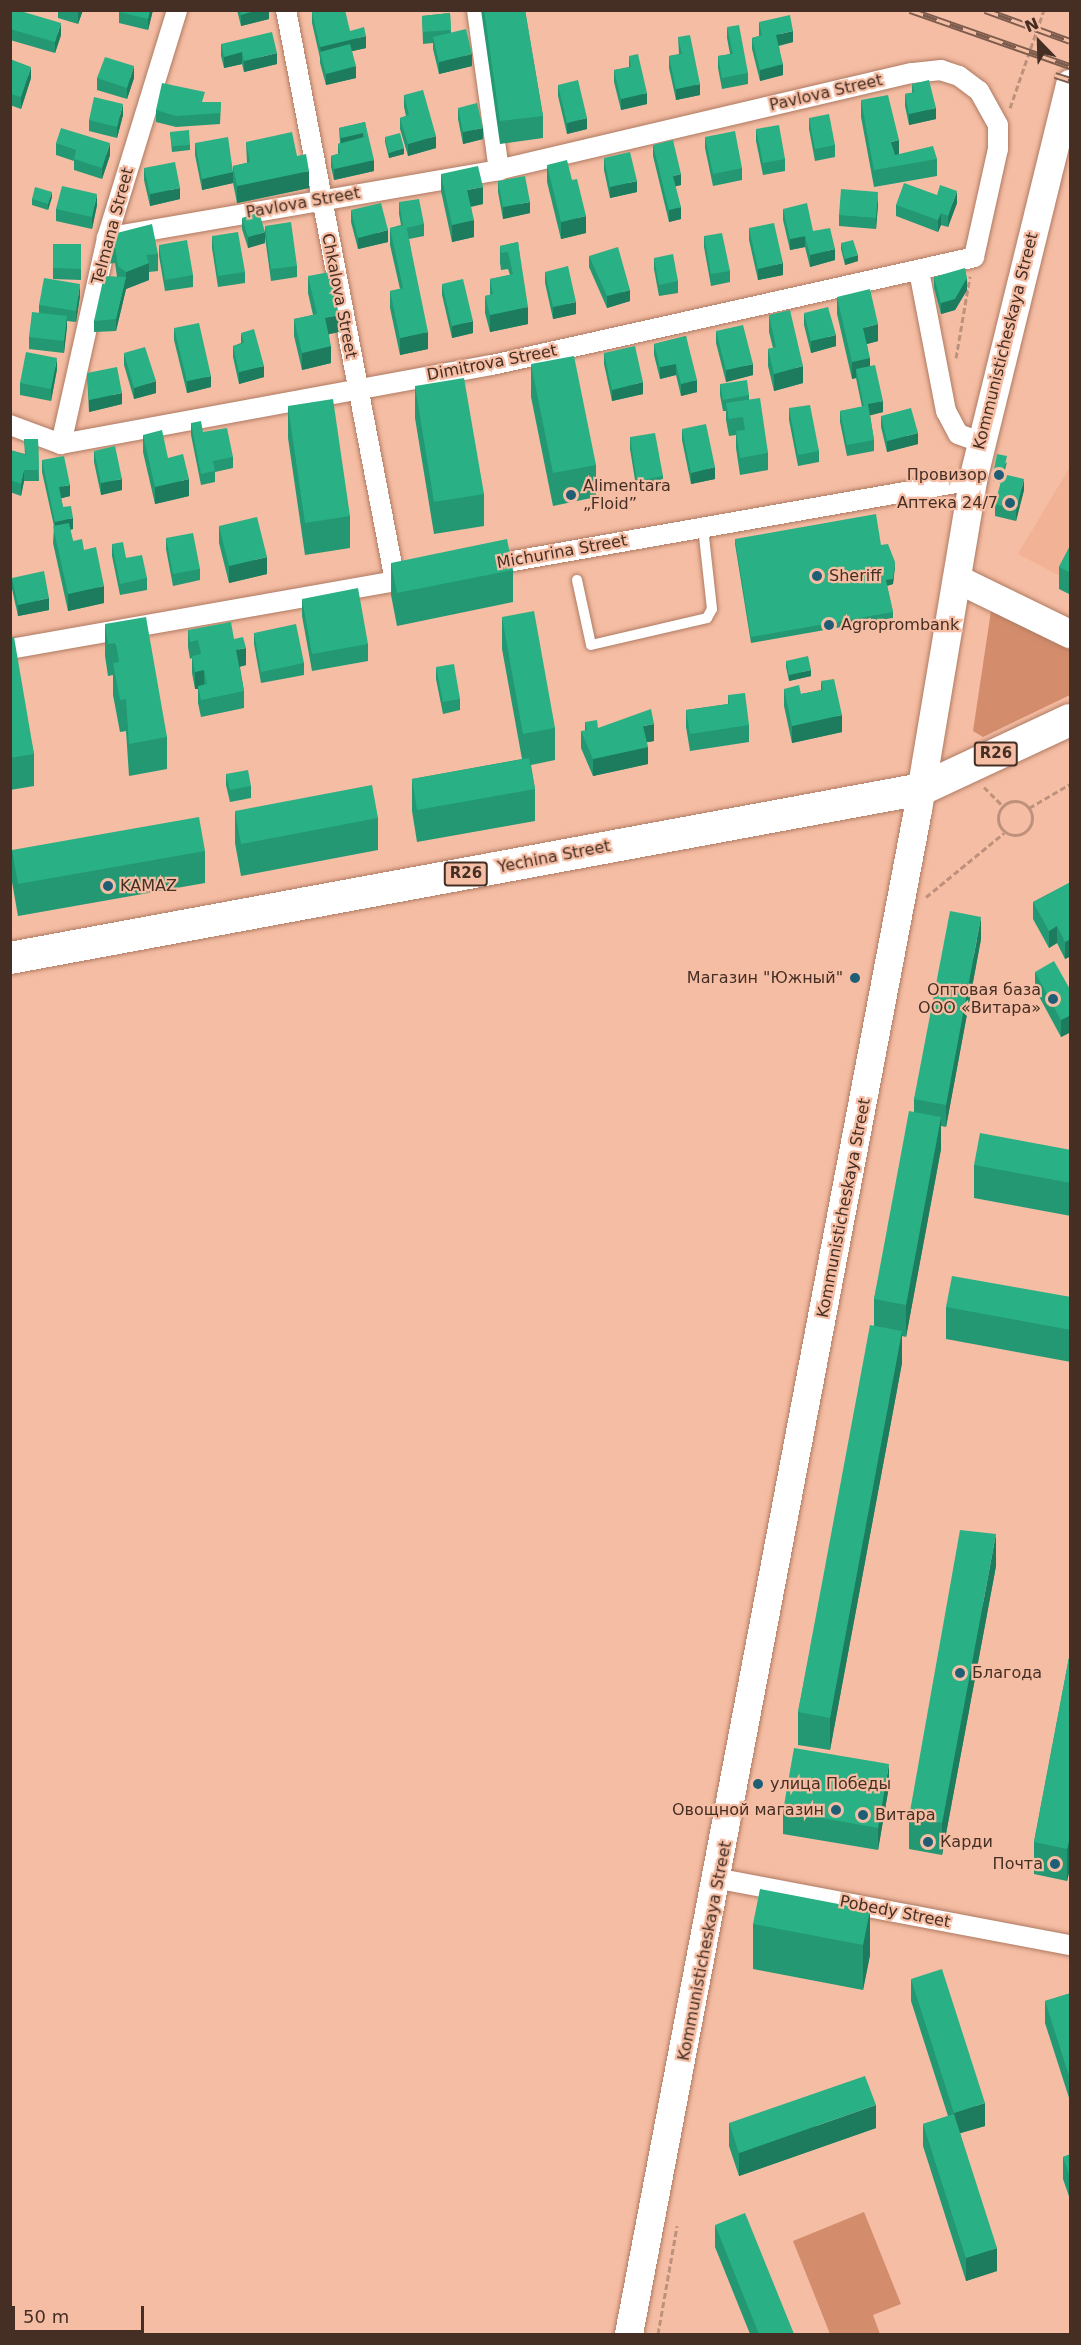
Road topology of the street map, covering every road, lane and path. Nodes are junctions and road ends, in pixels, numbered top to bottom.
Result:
1 (177, 10) edge
2 (286, 10) edge
3 (477, 10) edge
4 (1044, 10) edge
5 (1071, 84) edge
6 (998, 125) junction
7 (500, 170) junction
8 (321, 200) junction
9 (107, 238) junction
10 (974, 257) junction
11 (919, 271) junction
12 (954, 367) dead end
13 (357, 390) junction
14 (10, 425) edge
15 (980, 442) junction
16 (61, 444) junction
17 (972, 480) junction
18 (703, 528) junction
19 (462, 570) edge
20 (439, 573) edge
21 (957, 579) junction
22 (577, 580) dead end
23 (395, 581) junction
24 (1071, 634) edge
25 (10, 649) edge
26 (1071, 720) edge
27 (978, 781) dead end
28 (1071, 784) edge
29 (921, 789) junction
30 (1004, 806) junction
31 (1029, 808) junction
32 (1005, 832) junction
33 (922, 900) dead end
34 (10, 958) edge
35 (720, 1879) junction
36 (1071, 1945) edge
37 (677, 2226) dead end
38 (629, 2334) edge
39 (658, 2334) edge

1 - 9 street, Telmana Street
2 - 8 street, Chkalova Street
3 - 7 street
4 - 6 path
5 - 15 main road, Kommunisticheskaya Street
6 - 7 street, Pavlova Street
6 - 10 street
7 - 8 street, Pavlova Street
8 - 9 street, Pavlova Street
8 - 13 street, Chkalova Street
9 - 16 street, Telmana Street
10 - 11 street, Dimitrova Street
10 - 12 path
11 - 13 street, Dimitrova Street
11 - 15 street
13 - 16 street, Dimitrova Street
13 - 23 street, Chkalova Street
14 - 16 street
15 - 17 main road, Kommunisticheskaya Street
17 - 18 street, Michurina Street
17 - 21 main road, Kommunisticheskaya Street
18 - 19 street, Michurina Street
18 - 22 lane
20 - 23 street
21 - 24 main road
21 - 29 main road, Kommunisticheskaya Street
23 - 25 street
26 - 29 main road, R26
27 - 30 path
28 - 31 path
29 - 34 main road, Yechina Street / R26
29 - 35 main road, Kommunisticheskaya Street
30 - 31 path
30 - 32 path
31 - 32 path
32 - 33 path
35 - 36 street, Pobedy Street
35 - 38 main road, Kommunisticheskaya Street
37 - 39 path

